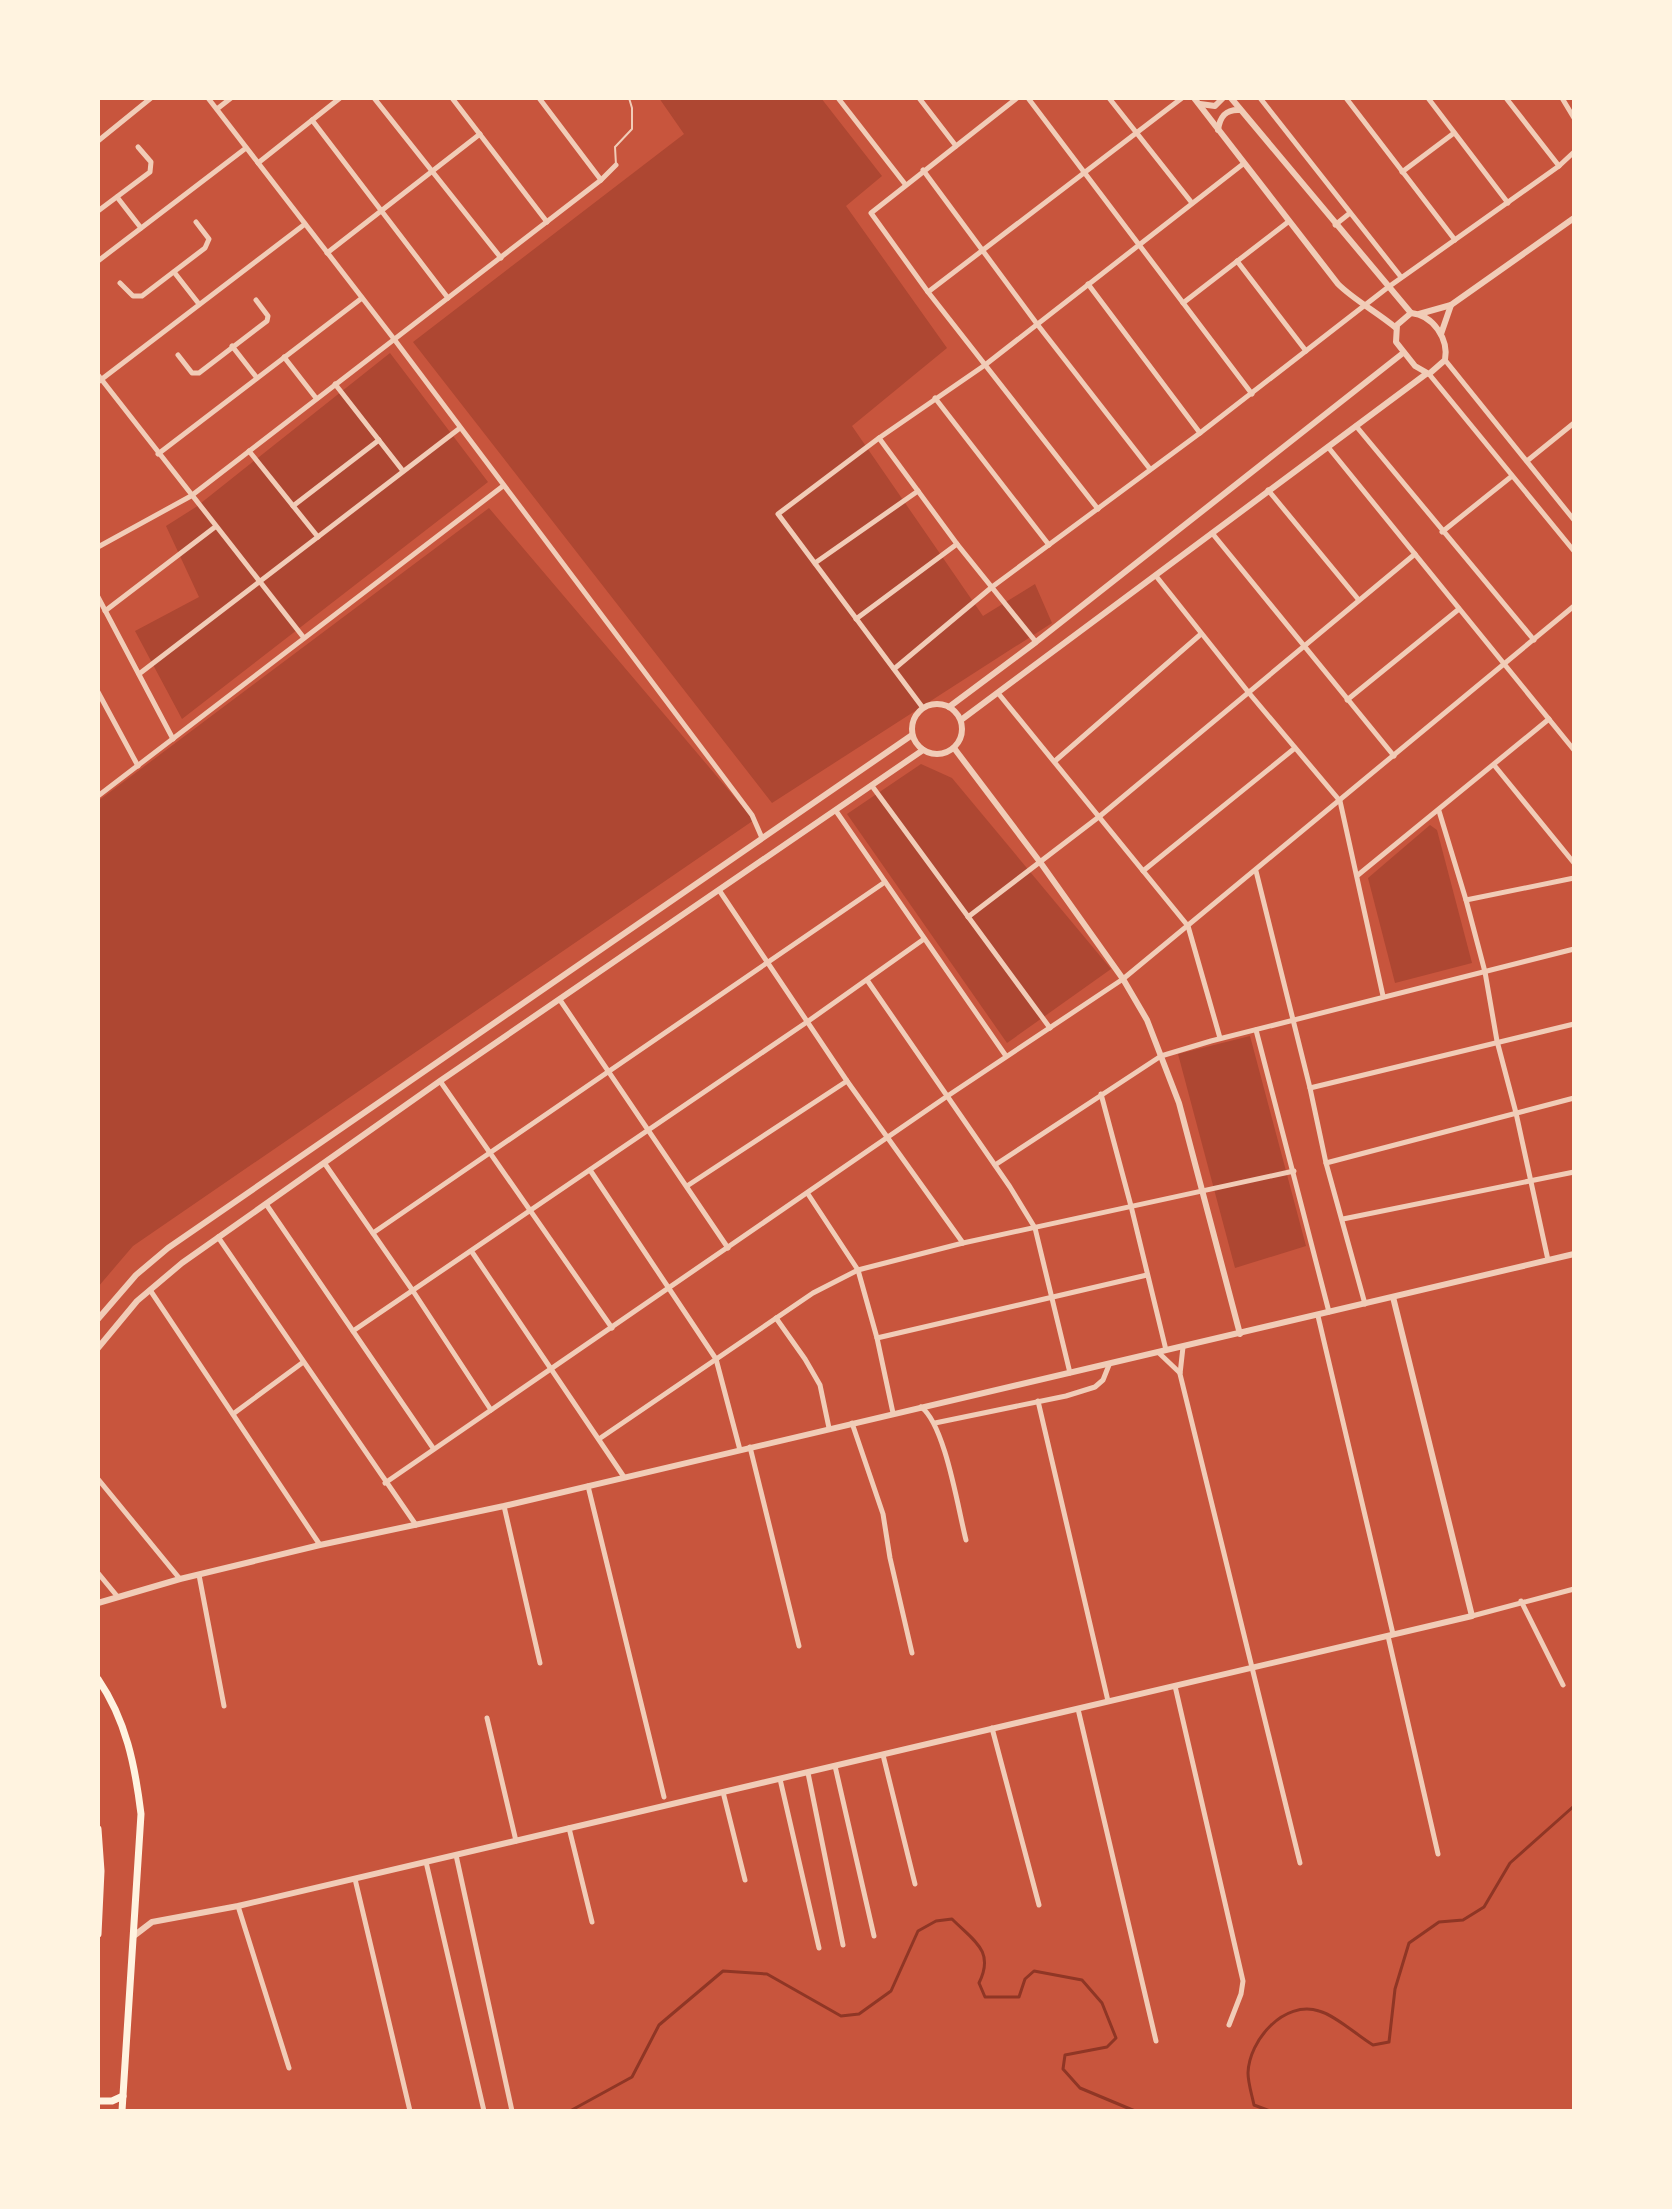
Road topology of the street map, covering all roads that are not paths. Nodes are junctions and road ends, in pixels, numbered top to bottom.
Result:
1 (151, 98) edge
2 (208, 98) edge
3 (231, 98) edge
4 (340, 98) edge
5 (374, 98) edge
6 (452, 98) edge
7 (539, 98) edge
8 (629, 98) edge
9 (838, 98) edge
10 (919, 98) edge
11 (1017, 98) edge
12 (1028, 98) edge
13 (1109, 98) edge
14 (1182, 98) edge
15 (1223, 98) edge
16 (1232, 98) edge
17 (1260, 98) edge
18 (1346, 98) edge
19 (1428, 98) edge
20 (1506, 98) edge
21 (1562, 98) edge
22 (1197, 101) edge
23 (217, 109) junction
24 (1240, 110) junction
25 (1574, 118) edge
26 (312, 120) junction
27 (1218, 130) junction
28 (1136, 133) junction
29 (1454, 133) junction
30 (480, 134) junction
31 (98, 141) edge
32 (956, 146) junction
33 (138, 147) dead end
34 (246, 148) junction
35 (1574, 152) edge
36 (258, 163) junction
37 (1243, 164) junction
38 (616, 165) joint
39 (1559, 166) junction
40 (923, 170) junction
41 (432, 171) junction
42 (1402, 172) junction
43 (1084, 173) junction
44 (601, 180) junction
45 (905, 184) junction
46 (117, 197) junction
47 (1192, 203) junction
48 (1508, 203) junction
49 (381, 210) junction
50 (98, 211) edge
51 (1350, 213) junction
52 (1574, 218) edge
53 (196, 222) dead end
54 (547, 222) junction
55 (1288, 222) junction
56 (305, 224) junction
57 (1335, 225) junction
58 (141, 228) junction
59 (1455, 240) junction
60 (1139, 245) junction
61 (983, 250) junction
62 (327, 253) junction
63 (501, 258) junction
64 (98, 261) edge
65 (1237, 261) junction
66 (174, 272) junction
67 (1401, 277) junction
68 (120, 283) dead end
69 (1088, 284) junction
70 (1387, 288) junction
71 (928, 292) junction
72 (362, 298) junction
73 (448, 298) junction
74 (256, 300) dead end
75 (1183, 303) junction
76 (199, 304) junction
77 (1366, 304) junction
78 (1451, 305) junction
79 (1411, 313) junction
80 (1419, 314) junction
81 (1037, 324) junction
82 (1396, 328) junction
83 (1441, 334) junction
84 (394, 339) junction
85 (232, 346) junction
86 (1306, 351) junction
87 (1403, 353) junction
88 (178, 355) dead end
89 (284, 357) junction
90 (1445, 360) junction
91 (985, 365) junction
92 (1428, 374) junction
93 (257, 378) junction
94 (99, 379) edge
95 (335, 384) junction
96 (1252, 394) junction
97 (316, 398) junction
98 (935, 398) junction
99 (1574, 423) edge
100 (1356, 426) junction
101 (460, 428) junction
102 (1200, 433) junction
103 (879, 438) junction
104 (379, 440) junction
105 (1327, 446) junction
106 (249, 451) junction
107 (158, 454) junction
108 (1527, 461) junction
109 (1150, 469) junction
110 (403, 471) junction
111 (1512, 476) junction
112 (503, 486) junction
113 (1268, 490) junction
114 (918, 491) junction
115 (191, 496) junction
116 (293, 506) junction
117 (1098, 509) junction
118 (1574, 520) edge
119 (215, 527) junction
120 (1442, 532) junction
121 (1212, 533) junction
122 (318, 537) junction
123 (957, 544) junction
124 (1049, 545) junction
125 (98, 547) edge
126 (1574, 551) edge
127 (1415, 554) junction
128 (815, 563) junction
129 (1156, 576) junction
130 (259, 582) junction
131 (992, 587) junction
132 (98, 597) edge
133 (1358, 599) junction
134 (1574, 606) edge
135 (1459, 609) junction
136 (105, 611) junction
137 (856, 619) junction
138 (1201, 634) junction
139 (304, 638) junction
140 (1534, 640) junction
141 (1036, 642) junction
142 (1304, 644) junction
143 (1506, 664) junction
144 (894, 669) junction
145 (139, 674) junction
146 (98, 692) edge
147 (998, 693) junction
148 (1249, 693) junction
149 (1347, 700) junction
150 (949, 707) junction
151 (923, 708) junction
152 (1549, 719) junction
153 (961, 720) junction
154 (912, 735) junction
155 (173, 739) junction
156 (954, 748) junction
157 (1295, 748) junction
158 (923, 750) junction
159 (1574, 750) edge
160 (1394, 756) junction
161 (1055, 761) junction
162 (1494, 765) junction
163 (138, 766) junction
164 (872, 786) junction
165 (98, 796) edge
166 (1340, 801) junction
167 (836, 811) junction
168 (1439, 811) junction
169 (1100, 816) junction
170 (762, 838) junction
171 (1040, 862) junction
172 (1574, 863) edge
173 (1143, 871) junction
174 (1256, 871) junction
175 (1358, 875) junction
176 (1574, 878) edge
177 (885, 882) junction
178 (719, 890) junction
179 (1466, 900) junction
180 (968, 917) junction
181 (640, 924) junction
182 (1188, 926) junction
183 (629, 932) junction
184 (649, 938) junction
185 (924, 939) junction
186 (638, 945) junction
187 (1574, 949) edge
188 (768, 962) junction
189 (1485, 972) junction
190 (1123, 979) junction
191 (867, 980) junction
192 (1383, 996) junction
193 (560, 1000) junction
194 (807, 1022) junction
195 (1292, 1022) junction
196 (1574, 1024) edge
197 (1050, 1028) junction
198 (1256, 1030) junction
199 (1220, 1038) junction
200 (1497, 1041) junction
201 (1006, 1056) junction
202 (1161, 1056) junction
203 (608, 1072) junction
204 (440, 1081) junction
205 (847, 1081) junction
206 (1310, 1088) junction
207 (1101, 1094) junction
208 (946, 1097) junction
209 (1574, 1098) edge
210 (1516, 1113) junction
211 (650, 1129) junction
212 (888, 1138) junction
213 (492, 1153) junction
214 (1326, 1163) junction
215 (325, 1164) junction
216 (995, 1165) junction
217 (590, 1170) junction
218 (1294, 1171) junction
219 (1574, 1172) edge
220 (1530, 1183) junction
221 (687, 1186) junction
222 (1204, 1192) junction
223 (808, 1194) junction
224 (266, 1204) junction
225 (1131, 1206) junction
226 (531, 1211) junction
227 (1343, 1219) junction
228 (1035, 1228) junction
229 (373, 1233) junction
230 (218, 1237) junction
231 (963, 1243) junction
232 (728, 1248) junction
233 (472, 1252) junction
234 (1574, 1254) edge
235 (1548, 1260) junction
236 (858, 1270) junction
237 (1147, 1275) junction
238 (669, 1288) junction
239 (150, 1289) junction
240 (413, 1291) junction
241 (1393, 1297) junction
242 (1052, 1298) junction
243 (1365, 1304) junction
244 (1330, 1313) junction
245 (1318, 1316) junction
246 (776, 1318) junction
247 (98, 1319) edge
248 (612, 1328) junction
249 (353, 1331) junction
250 (1240, 1334) junction
251 (877, 1338) junction
252 (99, 1344) edge
253 (1183, 1347) junction
254 (1162, 1352) junction
255 (716, 1359) junction
256 (302, 1363) junction
257 (1109, 1365) junction
258 (551, 1370) junction
259 (1070, 1373) junction
260 (1180, 1374) junction
261 (1038, 1401) junction
262 (921, 1407) junction
263 (491, 1410) junction
264 (893, 1413) junction
265 (233, 1414) junction
266 (852, 1422) junction
267 (935, 1423) junction
268 (829, 1428) junction
269 (599, 1439) junction
270 (750, 1447) junction
271 (433, 1448) junction
272 (740, 1450) junction
273 (624, 1477) junction
274 (98, 1479) edge
275 (385, 1483) junction
276 (588, 1486) junction
277 (504, 1506) junction
278 (416, 1526) junction
279 (966, 1540) dead end
280 (320, 1545) junction
281 (98, 1573) edge
282 (199, 1575) junction
283 (180, 1579) junction
284 (1574, 1589) edge
285 (117, 1596) junction
286 (1521, 1601) junction
287 (98, 1603) edge
288 (1472, 1616) junction
289 (1390, 1635) junction
290 (799, 1646) dead end
291 (912, 1653) dead end
292 (540, 1663) dead end
293 (1252, 1668) junction
294 (98, 1679) edge
295 (1563, 1685) dead end
296 (1175, 1686) junction
297 (1108, 1701) junction
298 (224, 1706) dead end
299 (1078, 1709) junction
300 (487, 1718) dead end
301 (992, 1728) junction
302 (883, 1755) junction
303 (835, 1766) junction
304 (808, 1773) junction
305 (780, 1779) junction
306 (723, 1792) junction
307 (664, 1797) dead end
308 (569, 1828) junction
309 (98, 1829) edge
310 (516, 1841) junction
311 (1438, 1854) dead end
312 (456, 1855) junction
313 (426, 1862) junction
314 (1300, 1863) dead end
315 (100, 1871) edge
316 (355, 1879) junction
317 (745, 1880) dead end
318 (915, 1884) dead end
319 (1039, 1905) dead end
320 (238, 1906) junction
321 (136, 1915) junction
322 (152, 1922) junction
323 (592, 1922) dead end
324 (98, 1934) edge
325 (135, 1935) junction
326 (874, 1936) dead end
327 (843, 1945) dead end
328 (819, 1948) dead end
329 (1229, 2025) dead end
330 (1156, 2041) dead end
331 (289, 2068) dead end
332 (123, 2096) junction
333 (98, 2101) edge
334 (122, 2111) edge
335 (410, 2111) edge
336 (484, 2111) edge
337 (512, 2111) edge

1 - 31 street
2 - 23 street
3 - 23 street
4 - 26 street
5 - 41 street
6 - 30 street
7 - 44 street
8 - 38 lane
9 - 45 street
10 - 32 street
11 - 32 street
12 - 43 street
13 - 28 street
14 - 28 street
15 - 22 street
16 - 24 street
17 - 51 street
18 - 42 street
19 - 29 street
20 - 39 street
21 - 25 street
22 - 27 street
23 - 34 street
24 - 27 street
24 - 57 street
26 - 36 street
26 - 49 street
27 - 37 street
28 - 43 street
28 - 47 street
29 - 42 street
29 - 48 street
30 - 41 street
30 - 54 street
32 - 40 street
33 - 46 street
34 - 36 street
34 - 58 street
35 - 39 street
36 - 56 street
37 - 47 street
37 - 55 street
38 - 44 street
39 - 48 street
40 - 45 street
40 - 61 street
41 - 49 street
41 - 63 street
42 - 59 street
43 - 60 street
43 - 61 street
44 - 54 street
45 - 71 street
46 - 50 street
46 - 58 street
47 - 60 street
48 - 59 street
49 - 62 street
49 - 73 street
51 - 57 street
51 - 67 street
52 - 78 street
53 - 66 street
54 - 63 street
55 - 65 street
55 - 77 street
56 - 62 street
56 - 76 street
57 - 70 street
58 - 64 street
59 - 67 street
60 - 69 street
60 - 75 street
61 - 71 street
61 - 81 street
62 - 72 street
63 - 73 street
65 - 75 street
65 - 86 street
66 - 68 street
66 - 76 street
67 - 70 street
69 - 81 street
69 - 102 street
70 - 77 street
70 - 79 street
71 - 91 street
72 - 84 street
72 - 89 street
73 - 84 street
74 - 85 street
75 - 96 street
76 - 94 street
77 - 82 street
77 - 86 street
78 - 80 street
78 - 83 street
79 - 80 street
79 - 82 street
80 - 83 street
81 - 91 street
81 - 109 street
82 - 87 street
83 - 90 street
84 - 95 street
84 - 101 street
85 - 88 street
85 - 93 street
86 - 96 street
87 - 92 street
87 - 141 street
89 - 93 street
89 - 97 street
90 - 92 street
90 - 108 street
91 - 98 street
91 - 117 street
92 - 100 street
92 - 111 street
93 - 107 street
94 - 107 street
95 - 97 street
95 - 104 street
96 - 102 street
97 - 106 street
98 - 103 street
98 - 124 street
99 - 108 street
100 - 105 street
100 - 120 street
101 - 110 street
101 - 112 street
102 - 109 street
103 - 114 street
103 - 128 street
104 - 110 street
104 - 116 street
105 - 113 street
105 - 127 street
106 - 115 street
106 - 116 street
107 - 115 street
108 - 118 street
109 - 117 street
110 - 122 street
111 - 120 street
111 - 126 street
112 - 139 street
112 - 170 street
113 - 121 street
113 - 133 street
114 - 123 street
114 - 128 street
115 - 119 street
115 - 125 street
116 - 122 street
117 - 124 street
119 - 130 street
119 - 136 street
120 - 140 street
121 - 129 street
121 - 142 street
122 - 130 street
123 - 131 street
123 - 137 street
124 - 131 street
127 - 133 street
127 - 135 street
128 - 137 street
129 - 138 street
129 - 147 street
130 - 139 street
130 - 145 street
131 - 141 street
131 - 144 street
132 - 136 street
133 - 142 street
134 - 140 street
135 - 143 street
135 - 149 street
136 - 145 street
137 - 144 street
138 - 148 street
138 - 161 street
139 - 155 street
140 - 143 street
141 - 150 street
142 - 148 street
142 - 149 street
143 - 152 street
143 - 160 street
144 - 151 street
145 - 155 street
146 - 163 street
147 - 153 street
147 - 161 street
148 - 157 street
148 - 169 street
149 - 160 street
150 - 151 street
150 - 153 street
151 - 154 street
152 - 159 street
152 - 162 street
153 - 156 street
154 - 158 street
154 - 170 street
155 - 163 street
156 - 158 street
156 - 171 street
157 - 166 street
157 - 173 street
158 - 164 street
160 - 166 street
161 - 169 street
162 - 168 street
162 - 172 street
163 - 165 street
164 - 167 street
164 - 180 street
166 - 174 street
166 - 175 street
167 - 177 street
167 - 178 street
168 - 175 street
168 - 179 street
169 - 171 street
169 - 173 street
170 - 181 street
171 - 180 street
171 - 190 street
173 - 182 street
174 - 182 street
174 - 195 street
175 - 192 street
176 - 179 street
177 - 185 street
177 - 188 street
178 - 184 street
178 - 188 street
179 - 189 street
180 - 197 street
181 - 183 street
181 - 184 street
182 - 190 street
182 - 199 street
183 - 186 street
183 - 247 street
184 - 186 street
185 - 191 street
185 - 201 street
186 - 193 street
187 - 189 street
188 - 194 street
188 - 203 street
189 - 192 street
189 - 200 street
190 - 197 street
190 - 202 street
191 - 194 street
191 - 208 street
192 - 195 street
193 - 203 street
193 - 204 street
194 - 205 street
194 - 211 street
195 - 198 street
195 - 206 street
196 - 200 street
197 - 201 street
198 - 199 street
198 - 218 street
199 - 202 street
200 - 206 street
200 - 210 street
201 - 208 street
202 - 207 street
202 - 222 street
203 - 211 street
203 - 213 street
204 - 213 street
204 - 215 street
205 - 212 street
205 - 221 street
206 - 214 street
207 - 216 street
207 - 225 street
208 - 212 street
208 - 216 street
209 - 210 street
210 - 214 street
210 - 220 street
211 - 217 street
211 - 221 street
212 - 223 street
212 - 231 street
213 - 226 street
213 - 229 street
214 - 227 street
215 - 224 street
215 - 229 street
216 - 228 street
217 - 226 street
217 - 238 street
218 - 222 street
218 - 244 street
219 - 220 street
220 - 227 street
220 - 235 street
221 - 232 street
222 - 225 street
222 - 250 street
223 - 232 street
223 - 236 street
224 - 230 street
224 - 249 street
225 - 228 street
225 - 237 street
226 - 233 street
226 - 248 street
227 - 243 street
228 - 231 street
228 - 242 street
229 - 240 street
230 - 239 street
230 - 256 street
231 - 236 street
232 - 238 street
233 - 240 street
233 - 258 street
234 - 235 street
235 - 241 street
236 - 246 street
236 - 251 street
237 - 242 street
237 - 254 street
238 - 248 street
238 - 255 street
239 - 252 street
239 - 265 street
240 - 249 street
240 - 263 street
241 - 243 street
241 - 288 street
242 - 251 street
242 - 259 street
243 - 244 street
244 - 245 street
245 - 250 street
245 - 289 street
246 - 255 street
246 - 268 street
248 - 258 street
249 - 271 street
250 - 253 street
251 - 264 street
253 - 254 street
253 - 260 street
254 - 257 street
254 - 260 street
255 - 269 street
255 - 272 street
256 - 265 street
256 - 275 street
257 - 259 street
257 - 261 street
258 - 263 street
258 - 269 street
259 - 262 street
260 - 293 street
261 - 267 street
261 - 297 street
262 - 264 street
262 - 267 street
263 - 271 street
264 - 266 street
265 - 280 street
266 - 268 street
266 - 291 street
267 - 279 street
268 - 270 street
269 - 273 street
270 - 272 street
270 - 290 street
271 - 275 street
272 - 273 street
273 - 276 street
274 - 283 street
275 - 278 street
276 - 277 street
276 - 307 street
277 - 278 street
277 - 292 street
278 - 280 street
280 - 282 street
281 - 285 street
282 - 283 street
282 - 298 street
283 - 285 street
284 - 286 street
285 - 287 street
286 - 288 street
286 - 295 street
288 - 289 street
289 - 293 street
289 - 311 street
293 - 296 street
293 - 314 street
294 - 321 main road
296 - 297 street
296 - 329 street
297 - 299 street
299 - 301 street
299 - 330 street
300 - 310 street
301 - 302 street
301 - 319 street
302 - 303 street
302 - 318 street
303 - 304 street
303 - 326 street
304 - 305 street
304 - 327 street
305 - 306 street
305 - 328 street
306 - 308 street
306 - 317 street
308 - 310 street
308 - 323 street
309 - 315 main road
310 - 312 street
312 - 313 street
312 - 337 street
313 - 316 street
313 - 336 street
315 - 324 main road
316 - 320 street
316 - 335 street
320 - 322 street
320 - 331 street
321 - 322 street
321 - 325 main road
322 - 325 street
325 - 332 main road
332 - 333 main road
332 - 334 main road

